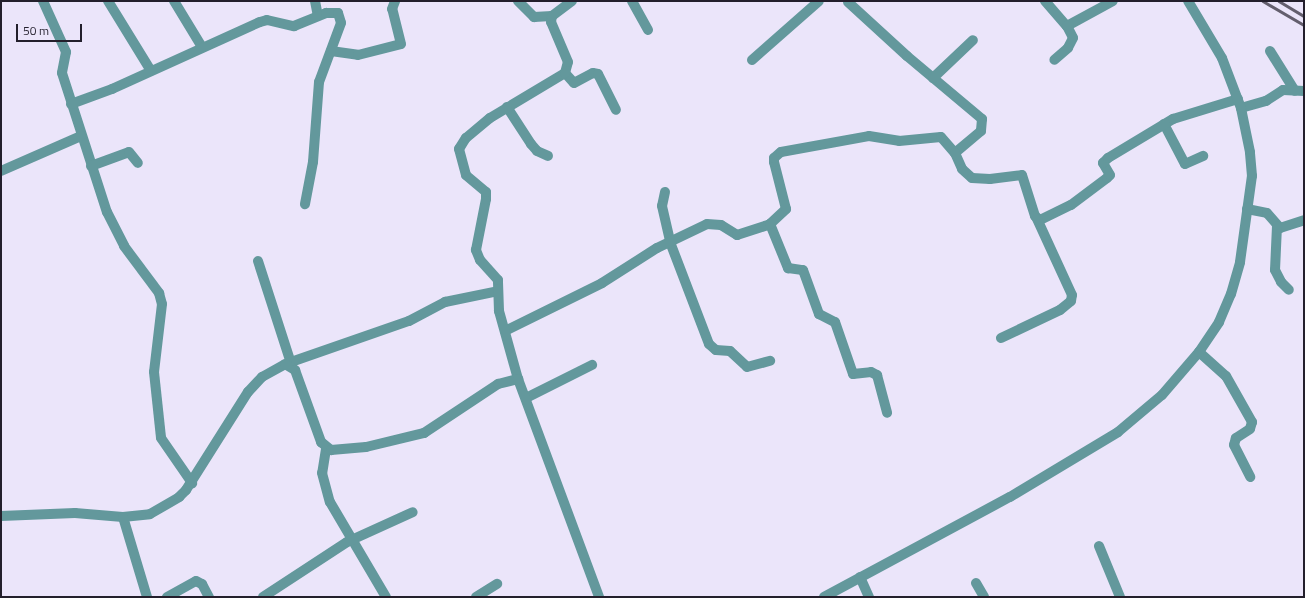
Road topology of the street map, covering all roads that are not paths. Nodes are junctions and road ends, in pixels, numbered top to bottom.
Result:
1 (43, 1) edge
2 (108, 1) edge
3 (174, 1) edge
4 (315, 1) edge
5 (395, 1) edge
6 (518, 1) edge
7 (572, 1) edge
8 (632, 1) edge
9 (819, 1) edge
10 (848, 1) edge
11 (1045, 1) edge
12 (1113, 1) edge
13 (1188, 1) edge
14 (318, 16) junction
15 (552, 16) junction
16 (1068, 26) junction
17 (648, 30) dead end
18 (973, 40) dead end
19 (202, 47) junction
20 (1270, 50) dead end
21 (331, 51) junction
22 (752, 60) dead end
23 (1054, 60) dead end
24 (151, 71) junction
25 (565, 73) junction
26 (933, 78) junction
27 (1300, 91) edge
28 (1239, 103) junction
29 (71, 104) junction
30 (507, 106) junction
31 (616, 110) dead end
32 (1164, 124) junction
33 (81, 136) junction
34 (955, 153) junction
35 (548, 156) dead end
36 (1203, 156) dead end
37 (138, 163) dead end
38 (91, 166) junction
39 (1, 171) edge
40 (665, 192) dead end
41 (306, 204) dead end
42 (1247, 209) junction
43 (1037, 219) junction
44 (1304, 220) edge
45 (770, 224) junction
46 (1277, 226) junction
47 (670, 242) junction
48 (258, 261) dead end
49 (1289, 290) dead end
50 (498, 291) junction
51 (506, 331) junction
52 (1001, 338) dead end
53 (1199, 352) junction
54 (770, 361) dead end
55 (292, 364) junction
56 (592, 365) dead end
57 (518, 379) junction
58 (526, 398) junction
59 (887, 413) dead end
60 (326, 449) junction
61 (1250, 476) dead end
62 (192, 483) junction
63 (413, 512) dead end
64 (1, 516) edge
65 (123, 517) junction
66 (353, 540) junction
67 (1099, 546) dead end
68 (860, 578) junction
69 (976, 583) dead end
70 (497, 584) dead end
71 (147, 597) edge
72 (167, 597) edge
73 (209, 597) edge
74 (263, 597) edge
75 (386, 597) edge
76 (476, 597) edge
77 (599, 597) edge
78 (824, 597) edge
79 (869, 597) edge
80 (984, 597) edge
81 (1120, 597) edge

1 - 29 street
2 - 24 street
3 - 19 street
4 - 14 street
5 - 21 street
6 - 15 street
7 - 15 street
8 - 17 street
9 - 22 street
10 - 26 street
11 - 16 street
12 - 16 street
13 - 28 street
14 - 19 street
14 - 21 street
15 - 25 street
16 - 23 street
18 - 26 street
19 - 24 street
20 - 27 street
21 - 41 street
24 - 29 street
25 - 30 street
25 - 31 street
26 - 34 street
27 - 28 street
28 - 32 street
28 - 42 street
29 - 33 street
30 - 35 street
30 - 50 street
32 - 36 street
32 - 43 street
33 - 38 street
33 - 39 street
34 - 43 street
34 - 45 street
37 - 38 street
38 - 62 street
40 - 47 street
42 - 46 street
42 - 53 street
43 - 52 street
44 - 46 street
45 - 47 street
45 - 59 street
46 - 49 street
47 - 51 street
47 - 54 street
48 - 55 street
50 - 51 street
50 - 55 street
51 - 57 street
53 - 61 street
53 - 68 street
55 - 60 street
55 - 62 street
56 - 58 street
57 - 58 street
57 - 60 street
58 - 77 street
60 - 66 street
62 - 65 street
63 - 66 street
64 - 65 street
65 - 71 street
66 - 74 street
66 - 75 street
67 - 81 street
68 - 78 street
68 - 79 street
69 - 80 street
70 - 76 street
72 - 73 street

